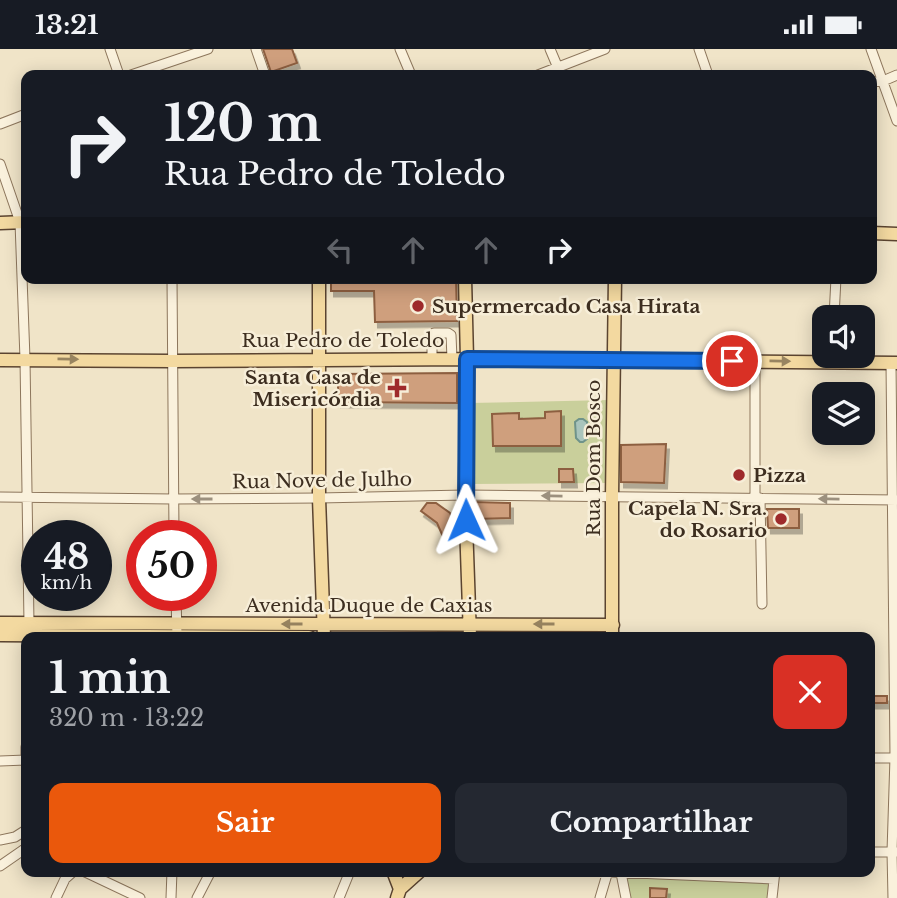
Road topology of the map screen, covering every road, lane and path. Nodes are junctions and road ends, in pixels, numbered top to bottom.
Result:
1 (110, 49) edge
2 (208, 49) edge
3 (256, 49) edge
4 (400, 49) edge
5 (550, 49) edge
6 (605, 49) edge
7 (699, 49) edge
8 (871, 49) edge
9 (117, 70) edge
10 (146, 70) edge
11 (263, 70) edge
12 (409, 70) edge
13 (559, 70) edge
14 (564, 70) edge
15 (706, 70) edge
16 (897, 75) edge
17 (883, 81) junction
18 (877, 82) edge
19 (21, 116) edge
20 (897, 121) edge
21 (0, 124) edge
22 (0, 164) edge
23 (21, 217) edge
24 (21, 222) edge
25 (0, 223) edge
26 (877, 233) edge
27 (897, 234) edge
28 (24, 284) edge
29 (172, 284) edge
30 (319, 284) edge
31 (465, 284) edge
32 (615, 284) edge
33 (836, 284) edge
34 (835, 305) edge
35 (25, 359) junction
36 (319, 359) junction
37 (432, 359) junction
38 (452, 359) junction
39 (467, 359) junction
40 (812, 359) edge
41 (0, 360) edge
42 (613, 360) junction
43 (172, 361) junction
44 (755, 361) junction
45 (875, 361) edge
46 (894, 363) edge
47 (465, 495) junction
48 (0, 497) edge
49 (27, 497) junction
50 (612, 497) junction
51 (319, 498) junction
52 (758, 498) junction
53 (173, 499) junction
54 (895, 500) edge
55 (174, 520) edge
56 (762, 604) dead end
57 (176, 611) edge
58 (0, 623) edge
59 (324, 630) edge
60 (470, 631) edge
61 (612, 631) edge
62 (31, 632) edge
63 (177, 632) edge
64 (895, 636) edge
65 (896, 757) edge
66 (875, 758) edge
67 (0, 761) edge
68 (21, 761) edge
69 (21, 833) edge
70 (15, 837) junction
71 (0, 840) edge
72 (21, 843) edge
73 (21, 851) edge
74 (875, 852) edge
75 (895, 852) edge
76 (0, 866) edge
77 (64, 877) edge
78 (96, 877) edge
79 (172, 877) edge
80 (208, 877) edge
81 (348, 877) edge
82 (414, 877) edge
83 (606, 877) edge
84 (622, 877) edge
85 (774, 877) edge
86 (399, 893) edge
87 (56, 898) edge
88 (140, 898) edge
89 (171, 898) edge
90 (197, 898) edge
91 (339, 898) edge
92 (600, 898) edge
93 (626, 898) edge
94 (772, 898) edge
95 (893, 898) edge

1 - 9 street
2 - 10 street
3 - 11 street
4 - 12 street
5 - 13 street
6 - 14 street
7 - 15 street
8 - 17 street
16 - 17 street
17 - 18 street
17 - 20 street
19 - 21 street
22 - 23 street
24 - 25 main road
26 - 27 main road
28 - 35 street
29 - 43 street
30 - 36 main road
31 - 39 main road
32 - 42 main road, Rua Dom Bosco
33 - 34 street
35 - 41 main road, Rua Pedro de Toledo
35 -> 43 main road, Rua Pedro de Toledo
35 - 49 street
36 - 37 main road, Rua Pedro de Toledo
36 - 43 main road, Rua Pedro de Toledo
36 - 51 main road
37 - 38 main road, Rua Pedro de Toledo
37 - 38 street
38 - 39 main road, Rua Pedro de Toledo
39 - 42 main road, Rua Pedro de Toledo
39 - 47 main road
44 -> 40 main road, Rua Pedro de Toledo
42 - 44 main road, Rua Pedro de Toledo
42 - 50 main road, Rua Dom Bosco
43 - 53 street
44 - 52 street
45 - 46 main road, Rua Pedro de Toledo
46 - 54 street
50 -> 47 street, Rua Nove de Julho
47 - 51 street, Rua Nove de Julho
47 - 60 main road
48 - 49 street, Rua Nove de Julho
49 - 53 street, Rua Nove de Julho
49 - 62 street
50 - 52 street, Rua Nove de Julho
50 - 61 main road, Rua Dom Bosco
51 -> 53 street, Rua Nove de Julho
51 - 59 main road
54 -> 52 street, Rua Nove de Julho
52 - 56 street
53 - 55 street
54 - 64 street
57 - 63 street
58 - 62 main road, Avenida Duque de Caxias
59 - 60 main road, Avenida Duque de Caxias
59 -> 63 main road, Avenida Duque de Caxias
61 -> 60 main road, Avenida Duque de Caxias
62 - 63 main road, Avenida Duque de Caxias
62 - 63 main road, Avenida Duque de Caxias
64 - 65 street
65 - 66 street
65 - 75 street
67 - 68 street
69 - 70 street
70 - 71 street
70 - 72 street
73 - 76 street
74 - 75 street
75 - 95 street
77 - 87 street
78 - 88 street
79 - 89 street
80 - 90 street
81 - 91 street
82 - 86 main road
83 - 92 street
84 - 93 street
85 - 94 street

